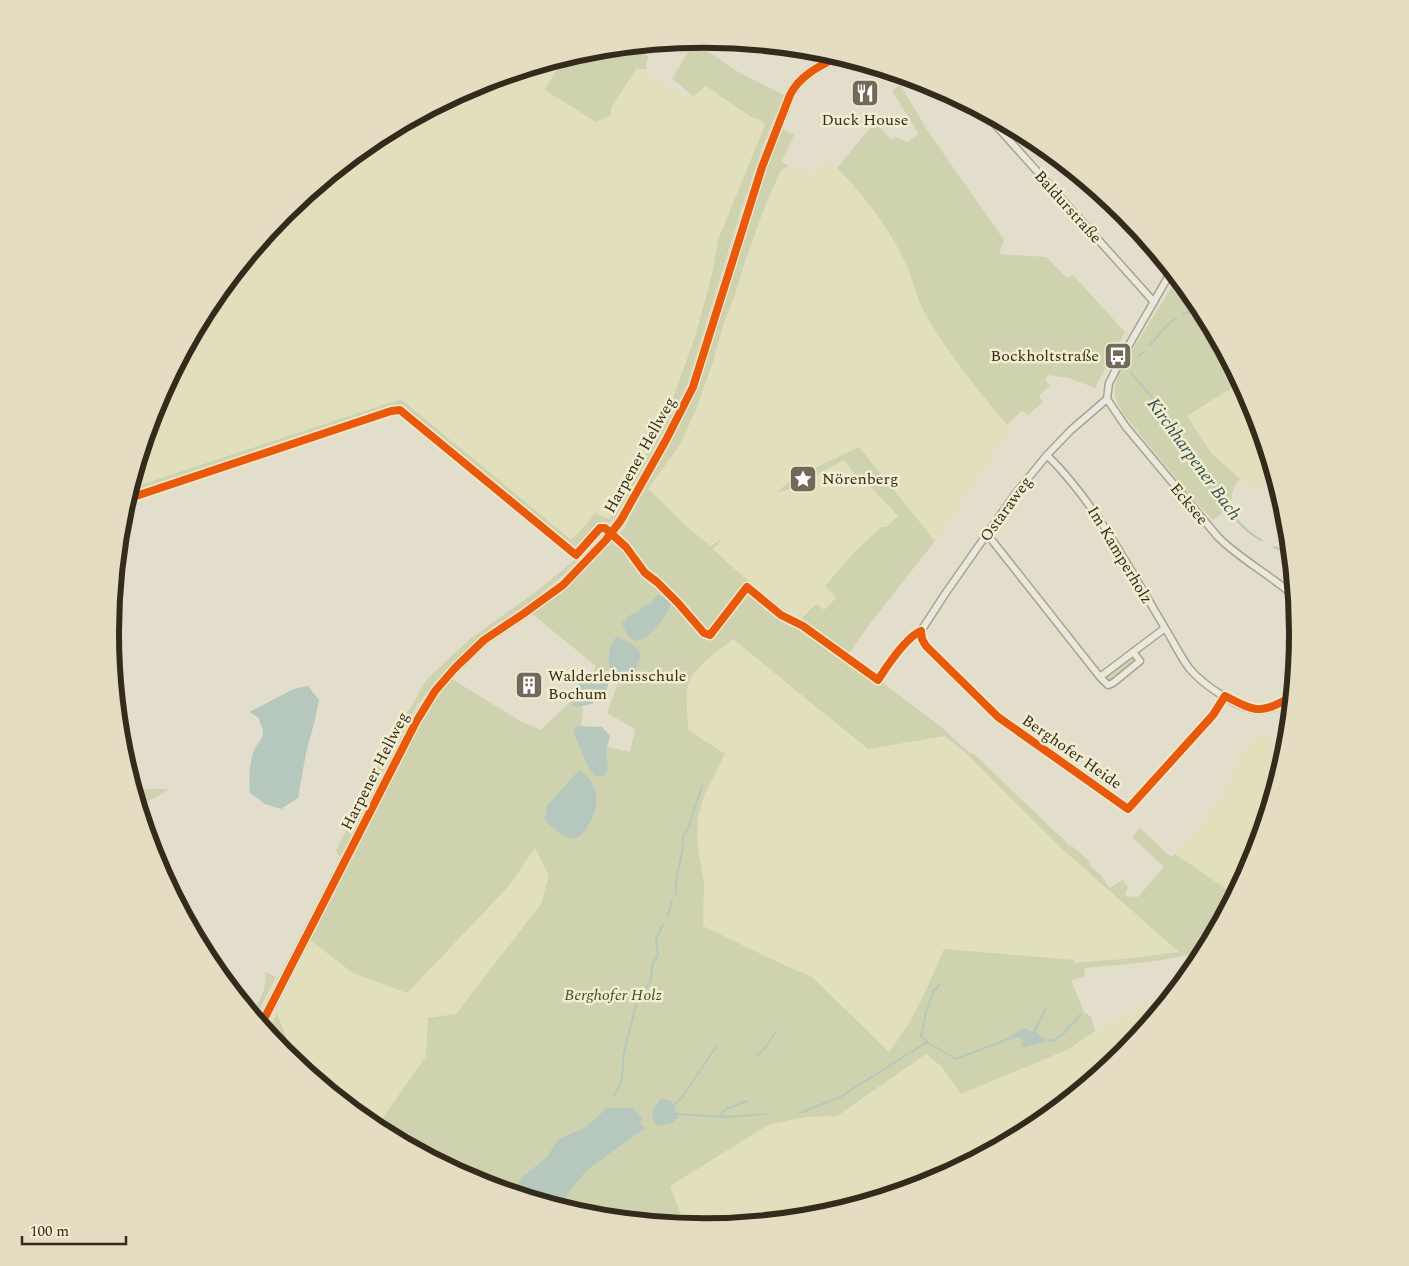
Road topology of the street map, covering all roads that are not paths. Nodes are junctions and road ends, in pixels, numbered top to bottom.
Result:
1 (830, 61) edge
2 (996, 125) edge
3 (1168, 276) edge
4 (1154, 302) junction
5 (1107, 399) junction
6 (1047, 455) junction
7 (987, 534) junction
8 (1289, 592) edge
9 (1165, 628) junction
10 (921, 631) joint
11 (1133, 652) junction
12 (1100, 677) junction
13 (1225, 696) junction
14 (1286, 699) edge
15 (264, 1019) edge

1 - 15 street, Harpener Hellweg
2 - 4 street, Baldurstraße
3 - 4 street
4 - 5 street
5 - 6 street, Ostaraweg
5 - 8 street, Ecksee
6 - 7 street, Ostaraweg
6 - 9 street, Im Kamperholz
7 - 10 street, Ostaraweg
7 - 12 street
9 - 11 street
9 - 13 street
10 - 13 street, Berghofer Heide
11 - 12 street
11 - 12 street
13 - 14 street

